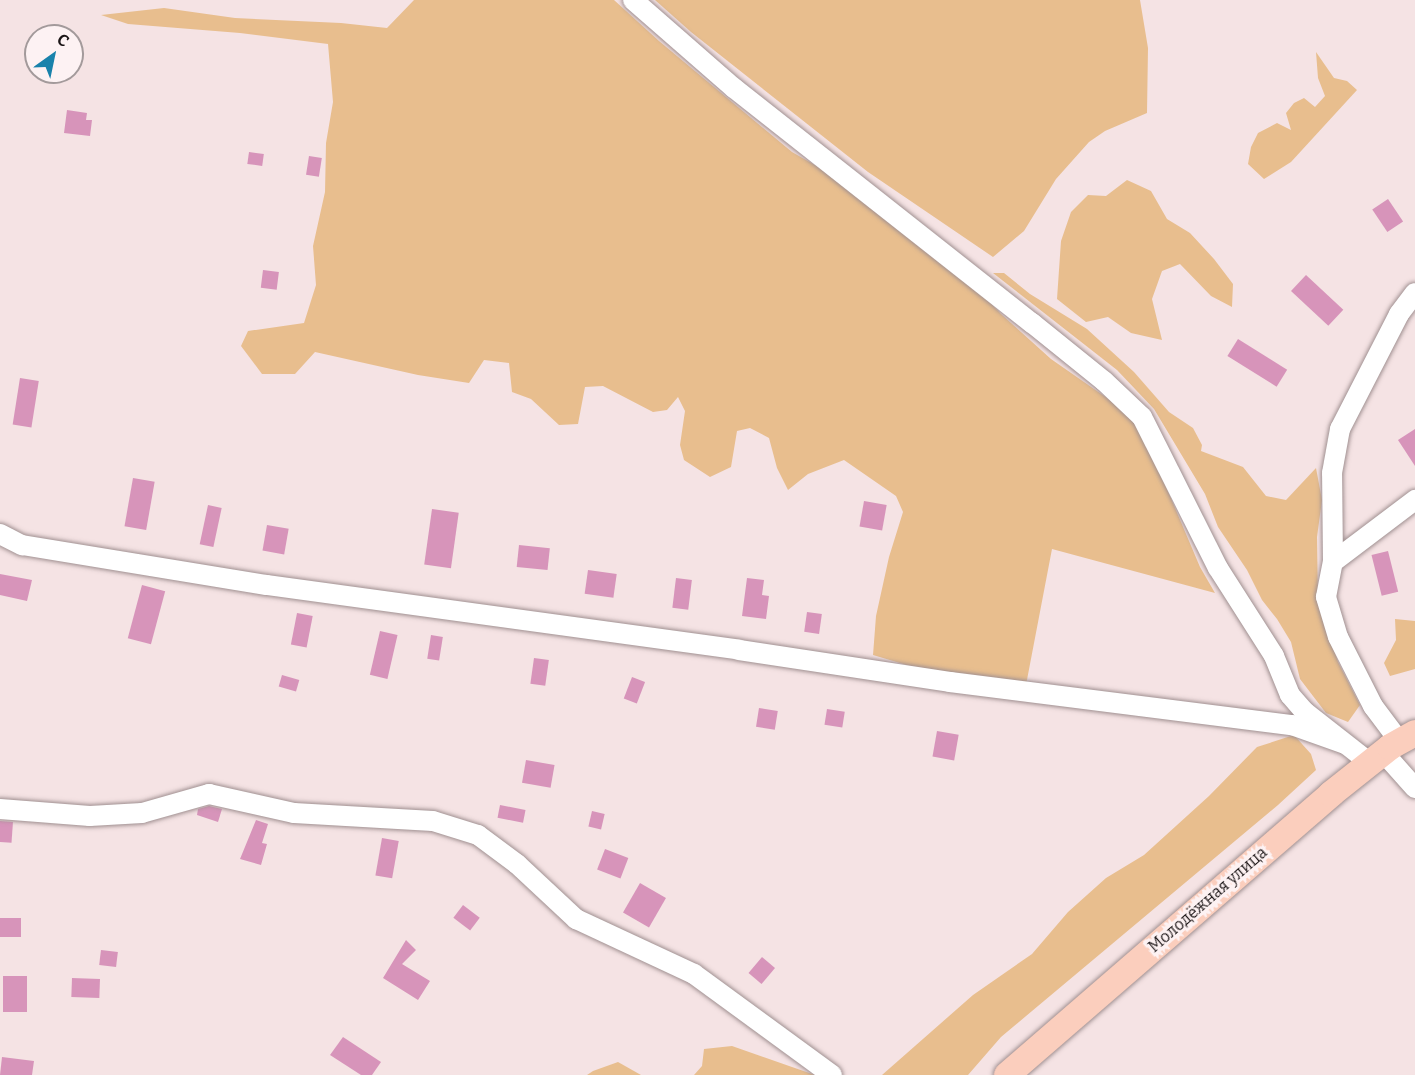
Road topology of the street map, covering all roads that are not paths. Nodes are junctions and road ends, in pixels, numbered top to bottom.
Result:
1 (633, 0) edge
2 (1415, 292) edge
3 (1415, 500) edge
4 (0, 534) edge
5 (1333, 562) junction
6 (1345, 744) junction
7 (1392, 748) edge
8 (1415, 788) edge
9 (0, 809) edge
10 (832, 1075) edge
11 (1007, 1075) edge

1 - 6 street
2 - 5 street
3 - 5 street
4 - 6 street
5 - 7 street
6 - 7 street
7 - 8 street
7 - 11 main road, Молодёжная улица
9 - 10 street

